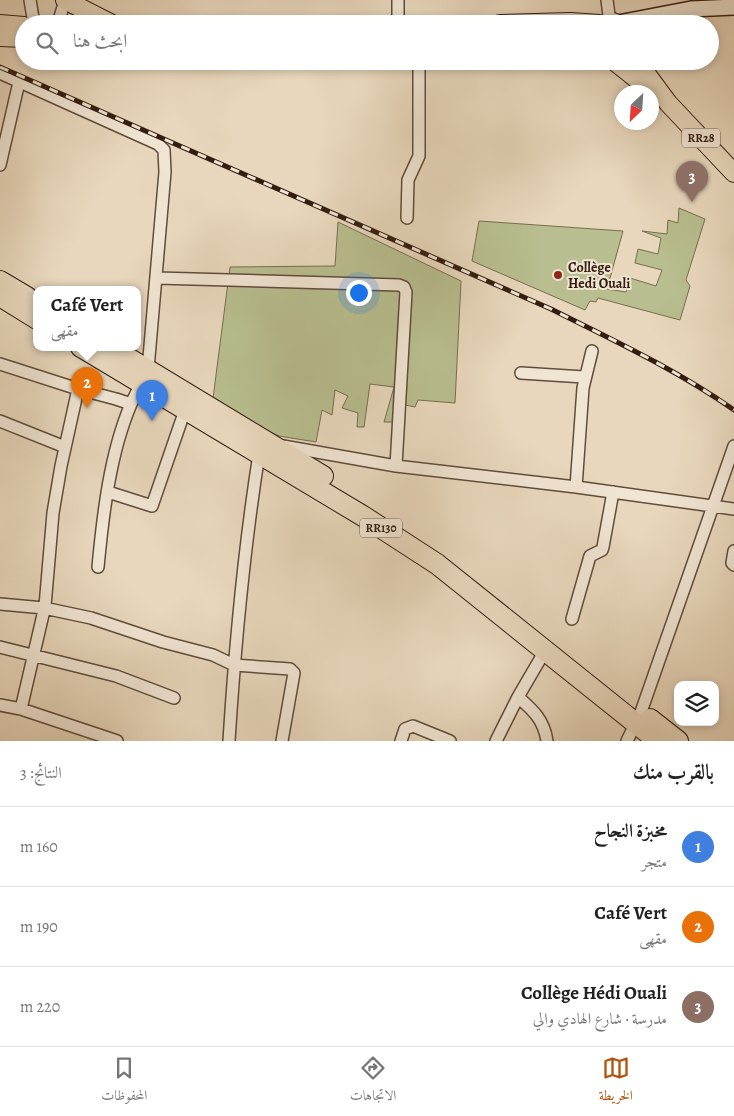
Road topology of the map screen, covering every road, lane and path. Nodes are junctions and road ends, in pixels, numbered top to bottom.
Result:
1 (30, 0) edge
2 (65, 0) edge
3 (398, 0) edge
4 (607, 0) edge
5 (734, 7) edge
6 (691, 12) junction
7 (32, 15) edge
8 (61, 15) edge
9 (94, 15) edge
10 (398, 15) edge
11 (609, 15) edge
12 (669, 15) edge
13 (686, 15) edge
14 (0, 24) edge
15 (15, 25) edge
16 (0, 37) edge
17 (15, 38) edge
18 (420, 70) edge
19 (624, 70) edge
20 (644, 70) edge
21 (0, 73) edge
22 (19, 82) junction
23 (668, 103) junction
24 (0, 165) edge
25 (734, 173) edge
26 (407, 218) dead end
27 (157, 278) junction
28 (0, 281) edge
29 (0, 296) edge
30 (33, 301) edge
31 (33, 317) edge
32 (90, 351) edge
33 (115, 351) edge
34 (592, 351) dead end
35 (0, 364) edge
36 (521, 372) dead end
37 (144, 376) junction
38 (584, 377) junction
39 (78, 389) junction
40 (131, 404) junction
41 (184, 410) junction
42 (0, 420) edge
43 (734, 446) edge
44 (66, 447) junction
45 (263, 448) junction
46 (396, 466) junction
47 (576, 487) junction
48 (108, 492) junction
49 (612, 492) junction
50 (714, 505) junction
51 (734, 509) edge
52 (734, 551) edge
53 (734, 565) edge
54 (98, 567) dead end
55 (0, 604) edge
56 (44, 608) junction
57 (572, 619) dead end
58 (0, 647) edge
59 (546, 649) junction
60 (34, 654) junction
61 (234, 665) junction
62 (518, 697) junction
63 (174, 698) dead end
64 (0, 705) edge
65 (21, 709) junction
66 (639, 717) junction
67 (117, 741) edge
68 (229, 741) edge
69 (282, 741) edge
70 (401, 741) edge
71 (450, 741) edge
72 (496, 741) edge
73 (547, 741) edge
74 (627, 741) edge
75 (658, 741) edge
76 (678, 741) edge

1 - 7 street
2 - 8 street
2 - 9 main road
3 - 10 street
4 - 11 street
5 - 6 street
6 - 12 street
6 - 13 street
14 - 15 main road
16 - 17 main road
18 - 26 street
19 - 23 main road, RR28
20 - 23 main road, RR28
21 - 22 street
22 - 24 street
22 - 27 street
23 - 25 main road, RR28
27 - 37 street
27 - 46 street
28 - 30 highway
29 - 31 highway
32 - 37 highway, RR130
33 - 37 highway, RR130
34 - 38 street
35 - 39 street
36 - 38 street
37 - 40 street
37 - 41 highway, RR130
37 - 45 highway, RR130
38 - 47 street
39 - 40 street
39 - 44 street
40 - 48 street
41 - 45 highway, RR130
41 - 48 street
42 - 44 street
43 - 50 street
44 - 56 street
45 - 46 street
45 - 59 highway, RR130
45 - 61 street
45 - 66 highway, RR130
46 - 47 street
47 - 49 street
48 - 54 street
49 - 50 street
49 - 57 street
50 - 51 street
50 - 66 street
52 - 53 street
55 - 56 street
56 - 60 street
56 - 61 street
58 - 60 street
59 - 62 street
59 - 66 highway, RR130
60 - 63 street
60 - 65 street
61 - 68 street
61 - 69 street
62 - 72 street
62 - 73 street
64 - 65 street
65 - 67 street
66 - 74 street
66 - 75 highway, RR130
66 - 76 highway, RR130
70 - 71 street

